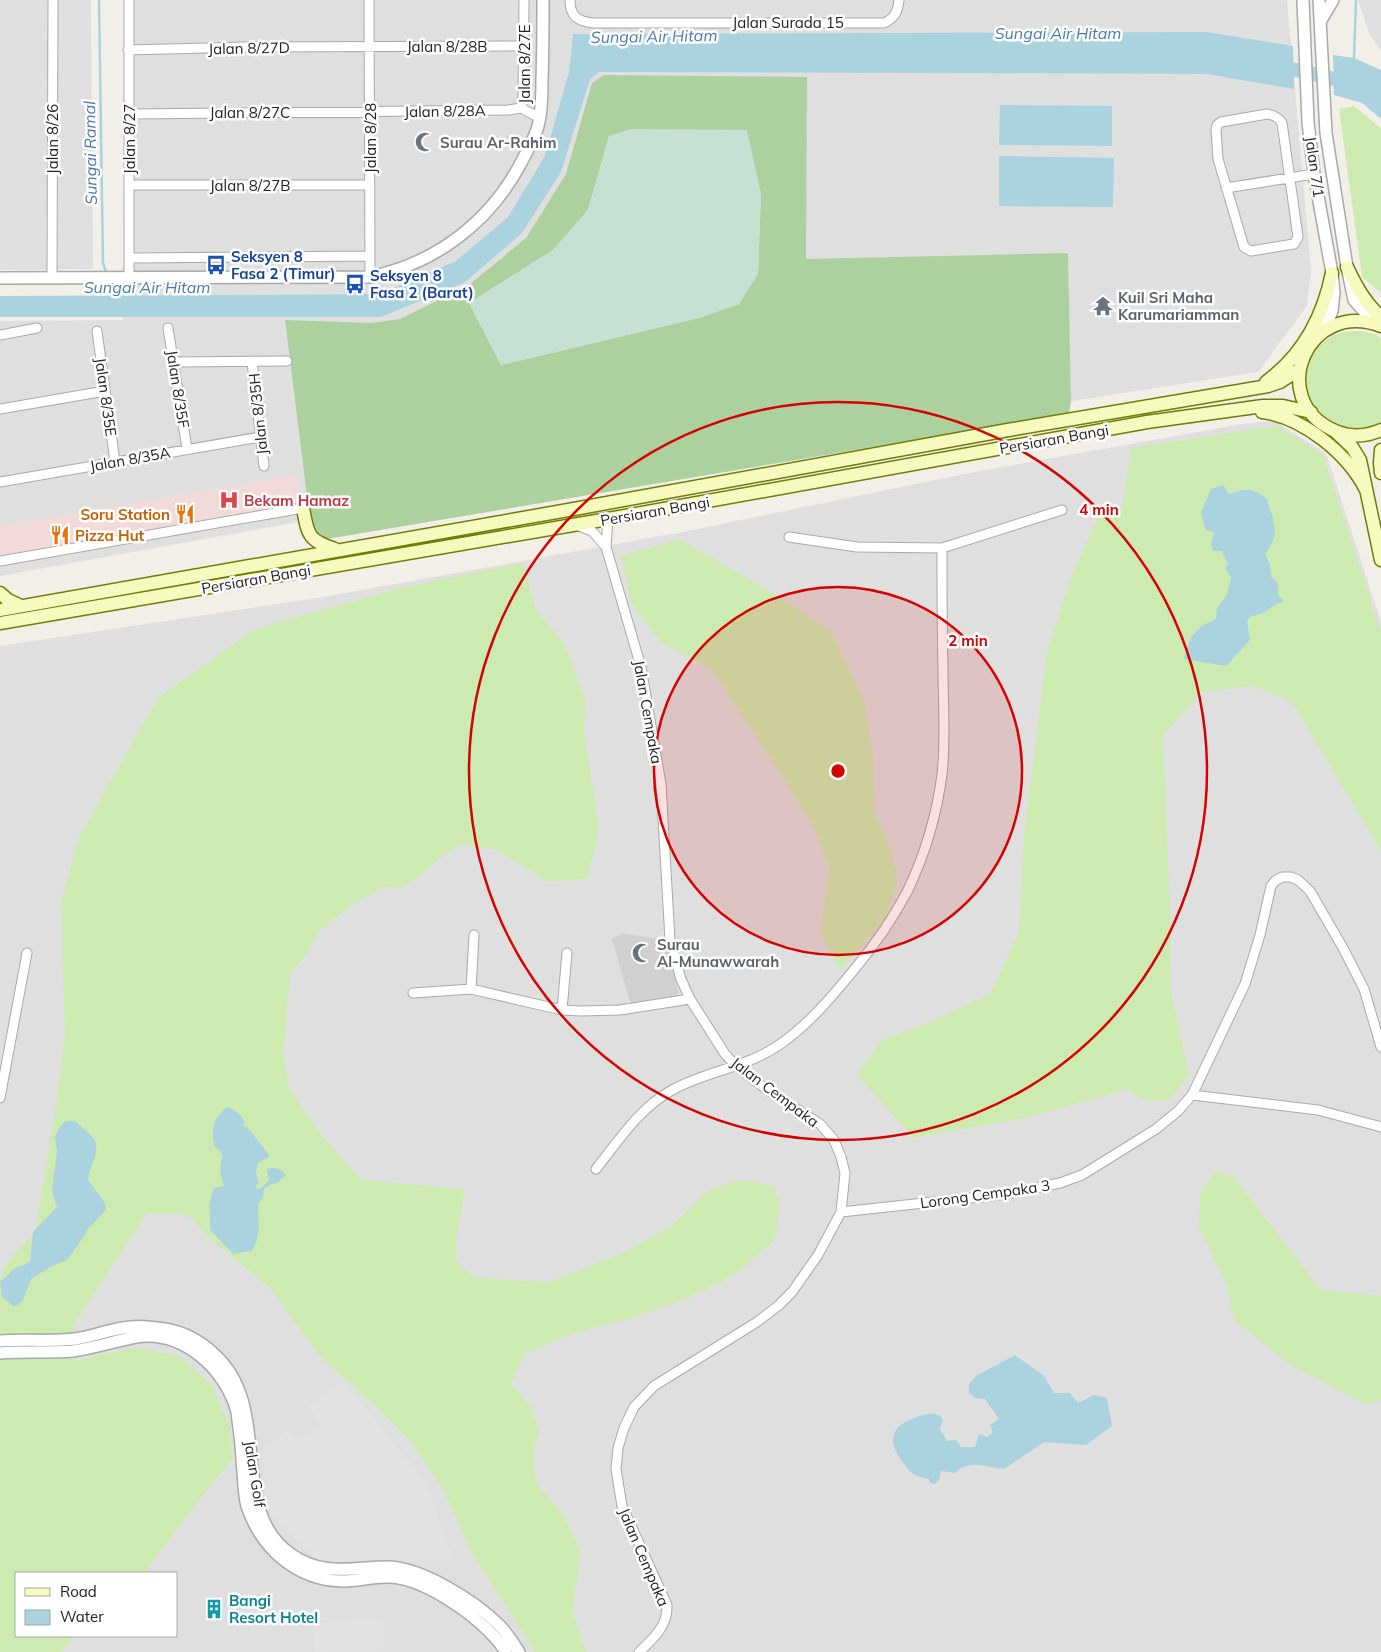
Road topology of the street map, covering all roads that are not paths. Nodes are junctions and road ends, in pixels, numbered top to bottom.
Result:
1 (53, 0) edge
2 (129, 0) edge
3 (369, 0) edge
4 (524, 0) edge
5 (544, 0) edge
6 (570, 0) edge
7 (899, 0) edge
8 (1303, 0) edge
9 (1319, 0) edge
10 (1334, 0) edge
11 (1320, 22) junction
12 (524, 46) junction
13 (370, 47) junction
14 (128, 50) junction
15 (521, 108) junction
16 (370, 112) junction
17 (129, 114) junction
18 (540, 118) junction
19 (1314, 174) junction
20 (1290, 177) junction
21 (129, 184) junction
22 (370, 185) junction
23 (1226, 188) junction
24 (370, 256) junction
25 (129, 258) junction
26 (1347, 267) joint
27 (1332, 273) junction
28 (370, 277) junction
29 (0, 278) edge
30 (52, 278) junction
31 (125, 278) junction
32 (1379, 322) edge
33 (37, 328) dead end
34 (168, 328) dead end
35 (97, 331) dead end
36 (1324, 331) junction
37 (0, 335) edge
38 (173, 362) junction
39 (252, 362) junction
40 (287, 362) dead end
41 (1300, 369) junction
42 (1256, 388) junction
43 (105, 391) junction
44 (0, 409) edge
45 (1238, 409) junction
46 (1310, 412) junction
47 (1381, 430) edge
48 (1334, 431) junction
49 (260, 437) junction
50 (187, 449) junction
51 (1381, 450) edge
52 (115, 462) junction
53 (264, 466) dead end
54 (1381, 473) edge
55 (0, 482) edge
56 (1366, 490) junction
57 (303, 508) joint
58 (1062, 510) dead end
59 (608, 519) junction
60 (568, 526) junction
61 (789, 536) dead end
62 (606, 547) junction
63 (942, 548) junction
64 (338, 550) junction
65 (1381, 560) edge
66 (0, 561) edge
67 (0, 593) edge
68 (21, 606) junction
69 (0, 610) edge
70 (0, 622) edge
71 (474, 935) dead end
72 (567, 952) dead end
73 (27, 953) dead end
74 (471, 989) junction
75 (413, 994) dead end
76 (690, 1000) junction
77 (562, 1010) junction
78 (1381, 1047) edge
79 (736, 1066) junction
80 (1192, 1096) junction
81 (0, 1098) edge
82 (1381, 1127) edge
83 (596, 1169) dead end
84 (841, 1212) junction
85 (0, 1341) edge
86 (0, 1353) edge
87 (506, 1645) edge
88 (519, 1652) edge
89 (639, 1652) edge

1 - 30 street, Jalan 8/26
2 - 14 street, Jalan 8/27
3 - 13 street, Jalan 8/28
4 - 12 street, Jalan 8/27E
5 - 18 street
6 - 7 street, Jalan Surada 15
8 - 19 street, Jalan 7/1
9 - 11 street, Jalan 7/1
10 - 11 street
11 - 26 street, Jalan 7/1
12 - 13 street, Jalan 8/28B
12 - 15 street, Jalan 8/27E
13 - 14 street, Jalan 8/27D
13 - 16 street, Jalan 8/28
14 - 17 street, Jalan 8/27
15 - 16 street, Jalan 8/28A
15 - 18 street, Jalan 8/27E
16 - 17 street, Jalan 8/27C
16 - 22 street, Jalan 8/28
17 - 21 street, Jalan 8/27
18 - 28 street
19 - 20 street
19 - 27 street, Jalan 7/1
20 - 23 street
20 - 23 street
20 - 23 street
21 - 22 street, Jalan 8/27B
21 - 25 street, Jalan 8/27
22 - 24 street, Jalan 8/28
24 - 25 street
24 - 28 street, Jalan 8/28
25 - 31 street, Jalan 8/27
26 - 32 main road
27 - 36 street, Jalan 7/1
27 - 42 main road
28 - 31 street
29 - 30 street
30 - 31 street
32 - 36 main road
33 - 37 street
34 - 38 street, Jalan 8/35F
35 - 43 street, Jalan 8/35E
36 - 41 main road
38 - 39 street
38 - 50 street, Jalan 8/35F
39 - 40 street
39 - 49 street, Jalan 8/35H
41 - 42 main road, Persiaran Bangi
41 - 46 main road
42 - 64 main road, Persiaran Bangi
43 - 44 street
43 - 52 street, Jalan 8/35E
45 - 46 main road, Persiaran Bangi
45 - 56 main road
45 - 59 main road, Persiaran Bangi
46 - 48 main road
47 - 48 main road
48 - 56 main road
49 - 50 street, Jalan 8/35A
49 - 53 street, Jalan 8/35H
50 - 52 street, Jalan 8/35A
51 - 54 main road
52 - 55 street, Jalan 8/35A
56 - 65 main road
57 - 64 main road
57 - 66 street
58 - 63 street
59 - 60 main road, Persiaran Bangi
59 - 62 street, Jalan Cempaka
60 - 62 street, Jalan Cempaka
60 - 70 main road, Persiaran Bangi
61 - 63 street
62 - 76 street, Jalan Cempaka
63 - 79 street
64 - 68 main road, Persiaran Bangi
67 - 68 main road
68 - 69 main road, Persiaran Bangi
71 - 74 street
72 - 77 street
73 - 81 street
74 - 75 street
74 - 77 street
76 - 77 street
76 - 79 street, Jalan Cempaka
78 - 80 street, Lorong Cempaka 3
79 - 83 street
79 - 84 street, Jalan Cempaka
80 - 82 street
80 - 84 street, Lorong Cempaka 3
84 - 89 street, Jalan Cempaka
85 - 87 street, Jalan Golf
86 - 87 street, Jalan Golf
87 - 88 street, Jalan Golf

